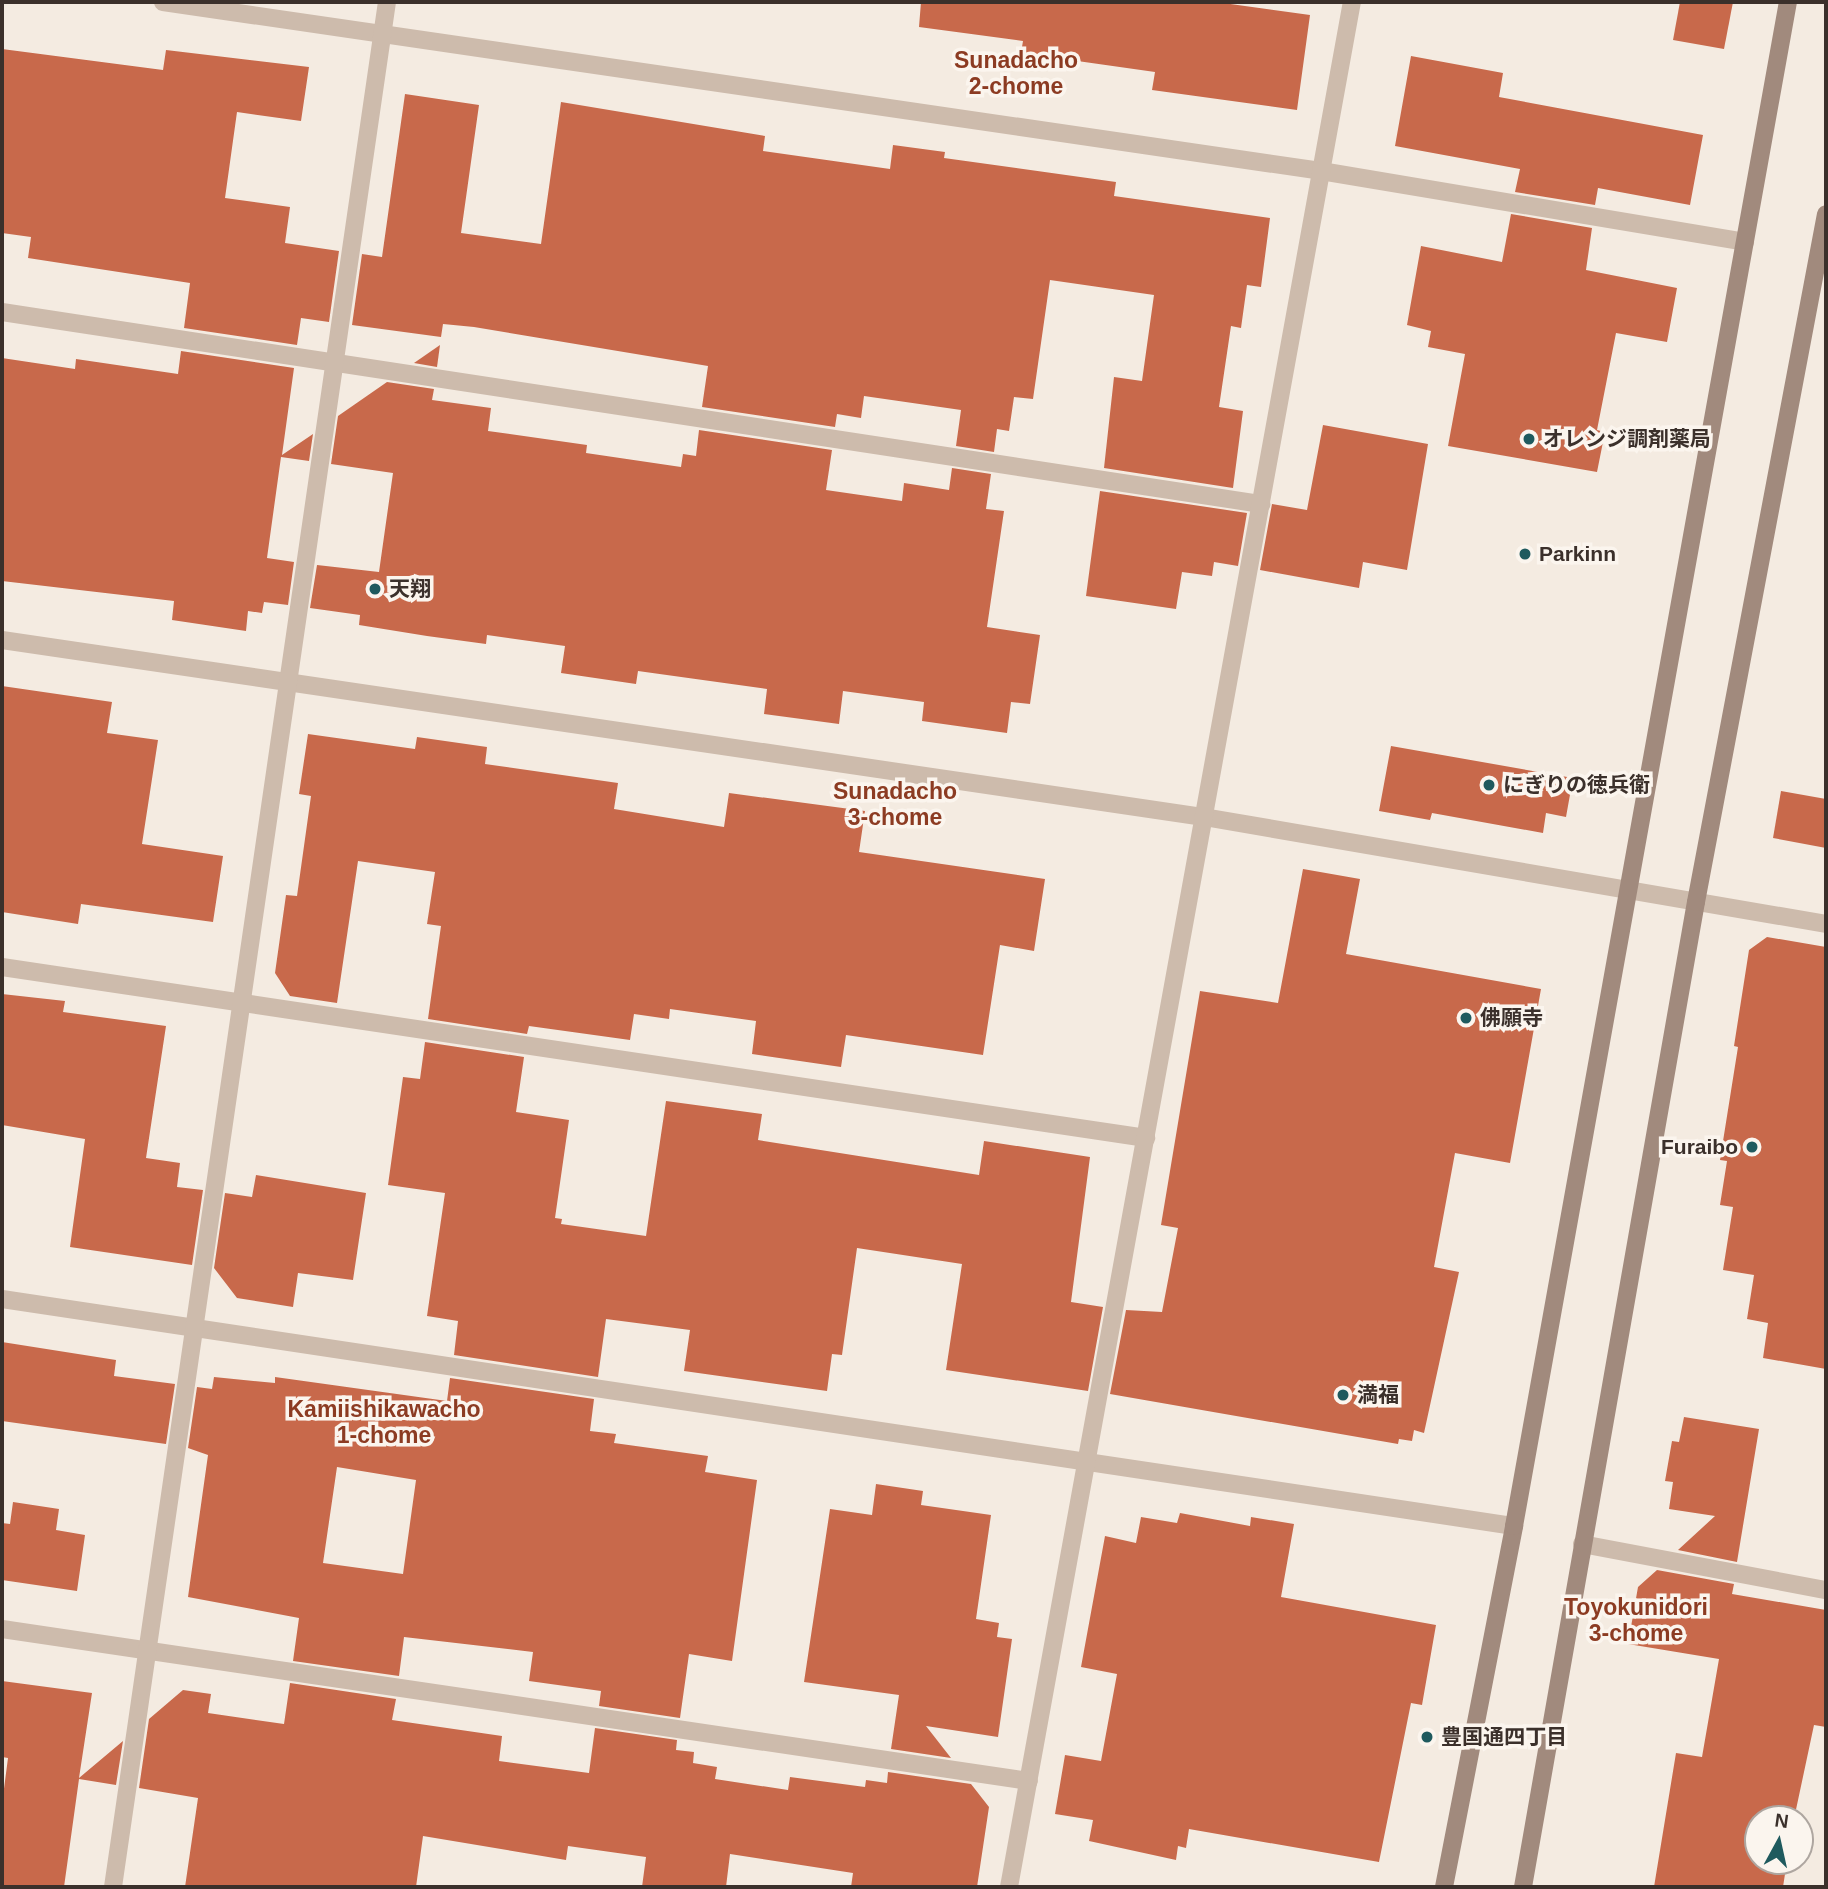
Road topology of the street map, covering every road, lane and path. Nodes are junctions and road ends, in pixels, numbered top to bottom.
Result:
1 (163, 2) edge
2 (387, 2) edge
3 (1352, 2) edge
4 (1788, 2) edge
5 (382, 34) junction
6 (1321, 171) junction
7 (1826, 214) edge
8 (1745, 242) junction
9 (1822, 260) edge
10 (2, 312) edge
11 (334, 362) junction
12 (1261, 504) junction
13 (2, 640) edge
14 (286, 682) junction
15 (1204, 817) junction
16 (1625, 889) junction
17 (1696, 902) junction
18 (1826, 924) edge
19 (2, 967) edge
20 (241, 1000) junction
21 (1146, 1138) junction
22 (2, 1298) edge
23 (193, 1327) junction
24 (1087, 1460) junction
25 (1514, 1525) junction
26 (1582, 1544) junction
27 (1826, 1590) edge
28 (2, 1629) edge
29 (147, 1650) junction
30 (1028, 1781) junction
31 (113, 1887) edge
32 (1009, 1887) edge
33 (1444, 1887) edge
34 (1522, 1887) edge

1 - 5 street
2 - 5 street
3 - 6 street
4 - 8 street
5 - 6 street
5 - 11 street
6 - 8 street
6 - 12 street
7 - 9 street
8 - 16 street
9 - 17 street
10 - 11 street
11 - 12 street
11 - 14 street
12 - 15 street
13 - 14 street
14 - 15 street
14 - 20 street
15 - 16 street
15 - 21 street
16 - 17 street
16 - 25 street
17 - 18 street
17 - 26 street
19 - 20 street
20 - 21 street
20 - 23 street
21 - 24 street
22 - 23 street
23 - 24 street
23 - 29 street
24 - 25 street
24 - 30 street
25 - 33 street
26 - 27 street
26 - 34 street
28 - 29 street
29 - 30 street
29 - 31 street
30 - 32 street

